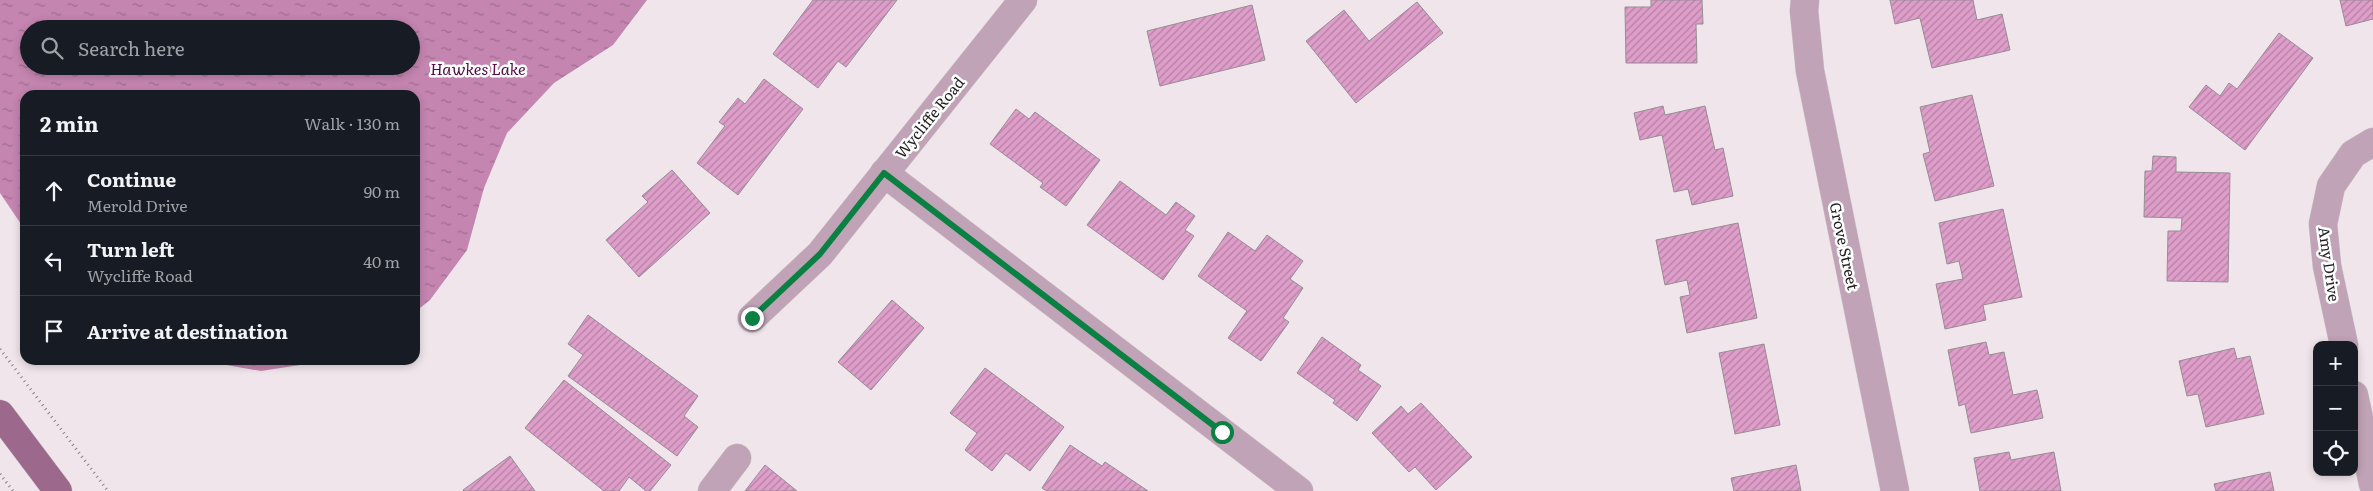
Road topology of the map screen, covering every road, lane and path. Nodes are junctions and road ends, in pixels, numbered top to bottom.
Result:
1 (1023, 0) edge
2 (1805, 0) edge
3 (2373, 142) edge
4 (884, 173) junction
5 (752, 318) dead end
6 (2343, 341) edge
7 (0, 349) edge
8 (0, 414) edge
9 (2358, 414) edge
10 (738, 458) dead end
11 (0, 474) edge
12 (2373, 484) edge
13 (13, 491) edge
14 (58, 491) edge
15 (108, 491) edge
16 (712, 491) edge
17 (1299, 491) edge
18 (1895, 491) edge

1 - 4 street, Wycliffe Road
2 - 18 street, Grove Street
3 - 6 street, Amy Drive
4 - 5 street, Wycliffe Road
4 - 17 street
7 - 15 path
8 - 14 main road
9 - 12 street
10 - 16 street
11 - 13 path

